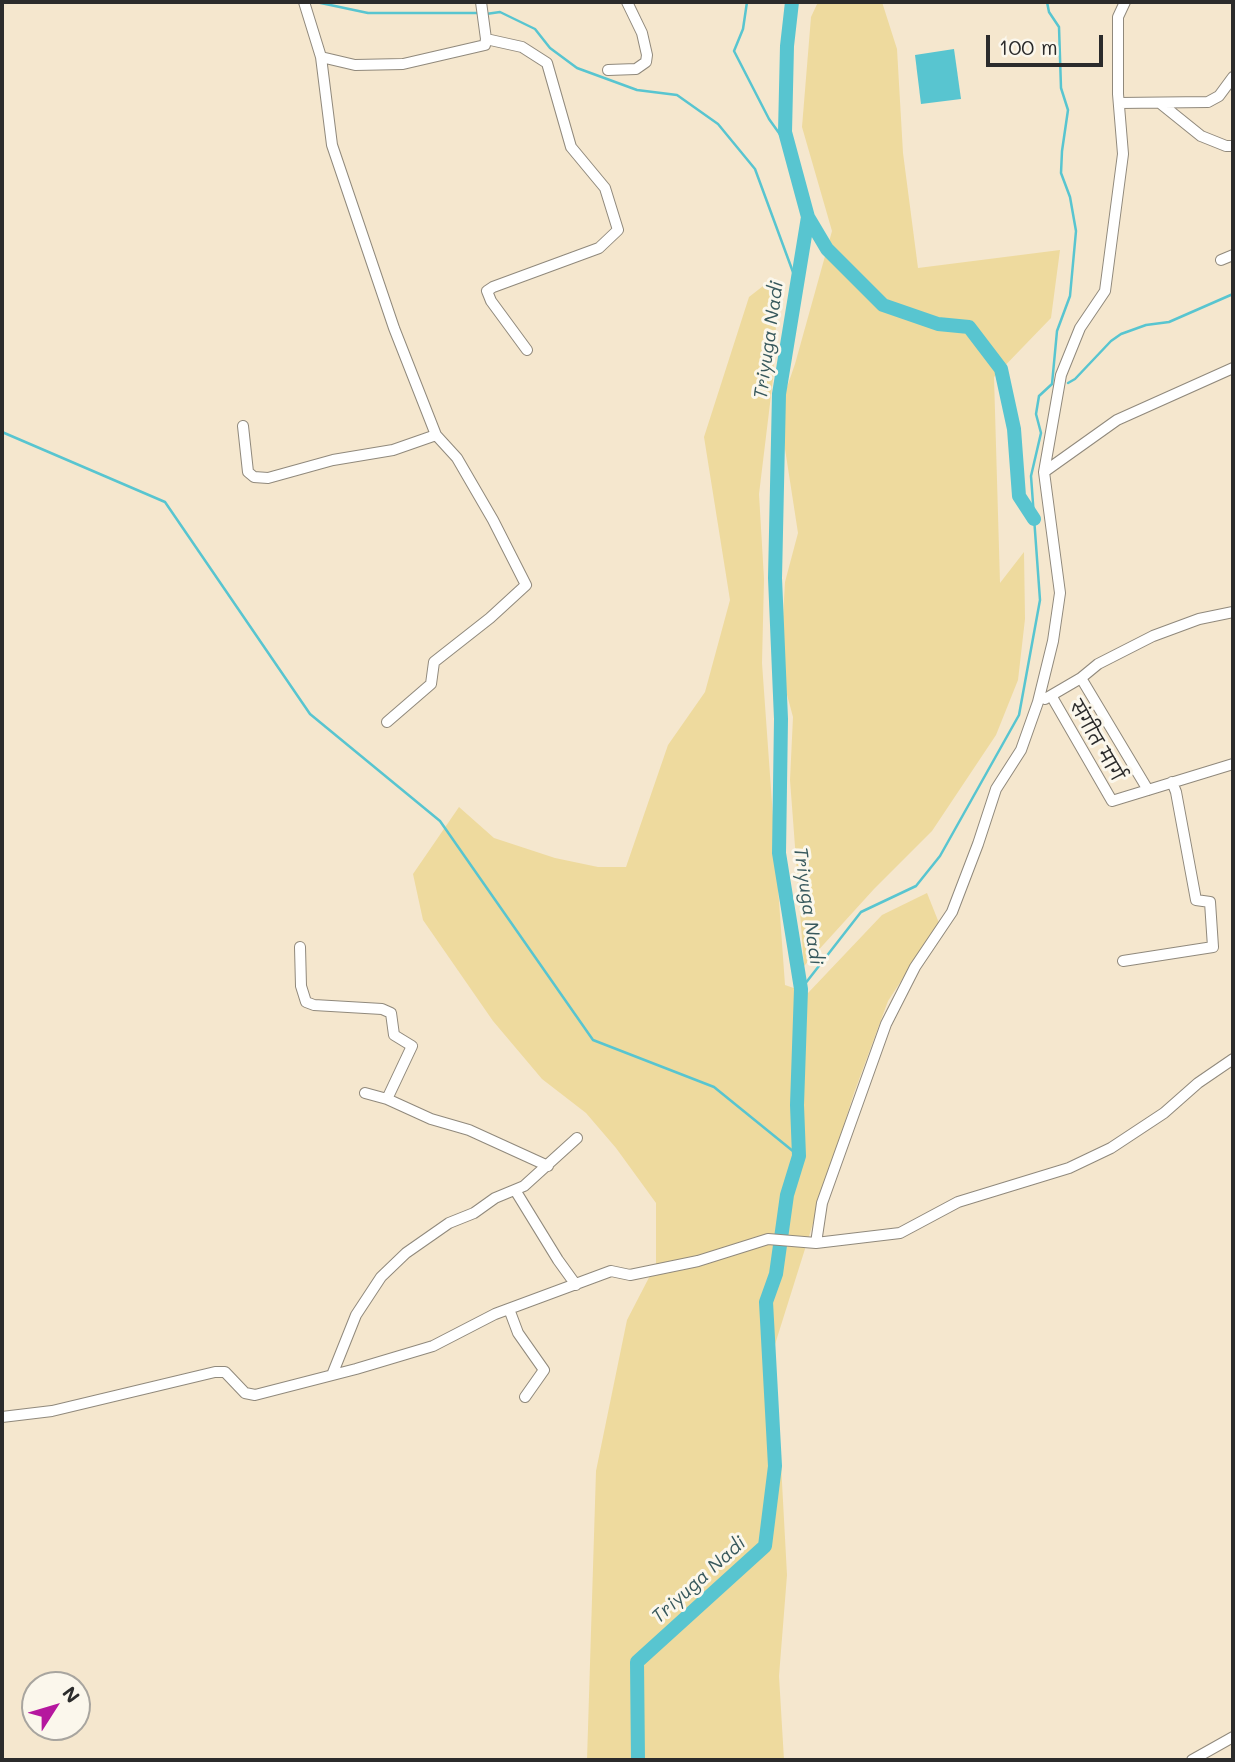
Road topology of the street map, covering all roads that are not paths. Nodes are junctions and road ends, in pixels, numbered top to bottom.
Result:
1 (303, 2) edge
2 (481, 2) edge
3 (627, 2) edge
4 (1125, 2) edge
5 (486, 39) junction
6 (321, 57) junction
7 (608, 70) dead end
8 (1233, 77) edge
9 (1119, 103) junction
10 (1160, 103) junction
11 (1233, 146) edge
12 (1233, 255) edge
13 (1221, 260) dead end
14 (527, 350) dead end
15 (1233, 368) edge
16 (243, 426) dead end
17 (436, 435) junction
18 (1044, 472) junction
19 (1233, 612) edge
20 (1081, 678) junction
21 (1052, 697) junction
22 (1038, 702) junction
23 (387, 723) dead end
24 (1233, 764) edge
25 (1172, 782) junction
26 (1149, 790) junction
27 (300, 947) dead end
28 (1123, 961) dead end
29 (1233, 1059) edge
30 (365, 1093) dead end
31 (387, 1099) junction
32 (577, 1138) dead end
33 (548, 1166) junction
34 (515, 1191) junction
35 (816, 1243) junction
36 (576, 1285) junction
37 (509, 1309) junction
38 (332, 1375) junction
39 (525, 1397) dead end
40 (2, 1417) edge
41 (1233, 1737) edge
42 (1192, 1760) edge

1 - 6 street
2 - 5 street
3 - 7 street
4 - 9 street
5 - 6 street
5 - 14 street
6 - 17 street
8 - 10 street
9 - 10 street
9 - 18 street
10 - 11 street
12 - 13 street
15 - 18 street
16 - 17 street
17 - 23 street
18 - 22 street
19 - 20 street
20 - 21 street
20 - 26 street
21 - 22 street
21 - 26 street, संगीत मार्ग
22 - 35 street
24 - 25 street, संगीत मार्ग
25 - 26 street, संगीत मार्ग
25 - 28 street
27 - 31 street
29 - 35 street
30 - 31 street
31 - 33 street
32 - 33 street
33 - 34 street
34 - 36 street
34 - 38 street
35 - 36 street
36 - 37 street
37 - 38 street
37 - 39 street
38 - 40 street
41 - 42 street

